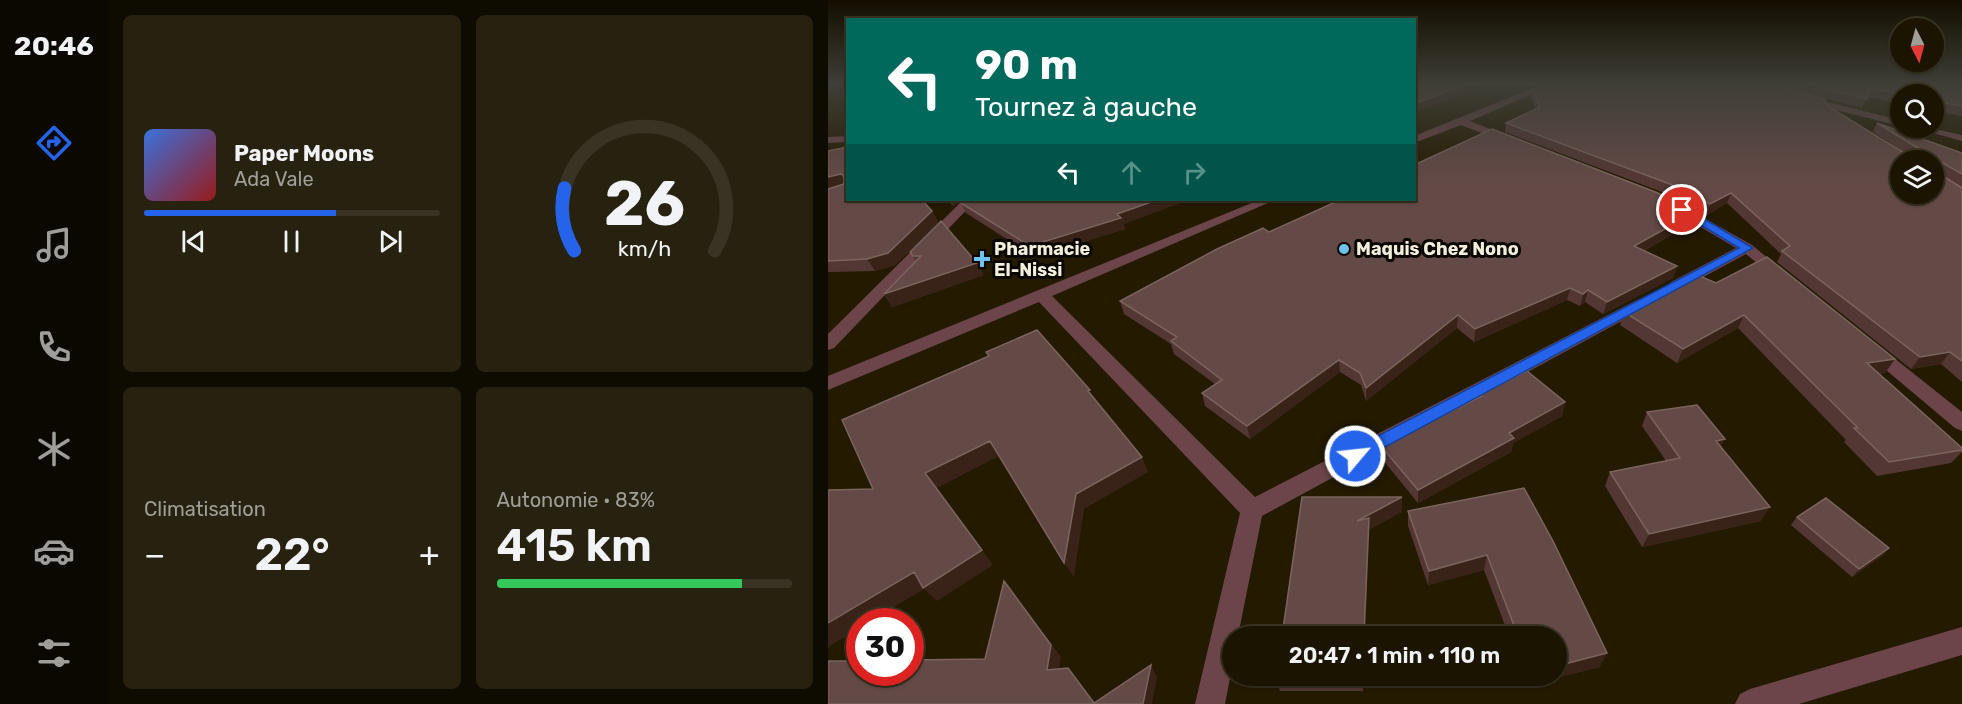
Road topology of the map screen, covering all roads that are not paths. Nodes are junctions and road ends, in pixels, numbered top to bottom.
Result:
1 (1471, 117) edge
2 (1839, 117) edge
3 (1875, 117) edge
4 (1843, 119) edge
5 (1461, 121) junction
6 (1890, 121) edge
7 (1944, 134) edge
8 (1962, 138) edge
9 (846, 139) edge
10 (1416, 139) edge
11 (828, 140) edge
12 (1528, 147) edge
13 (1662, 199) edge
14 (969, 201) edge
15 (1267, 201) edge
16 (1748, 248) junction
17 (1792, 285) edge
18 (1040, 293) junction
19 (1864, 343) edge
20 (828, 344) edge
21 (828, 382) edge
22 (1962, 423) edge
23 (1252, 510) junction
24 (1962, 641) edge
25 (1210, 704) edge
26 (1750, 704) edge

1 - 5 street
2 - 4 street
3 - 6 street
5 - 10 street
5 - 12 street
7 - 8 street
9 - 11 street
13 - 16 street
14 - 20 street
15 - 18 street
16 - 17 street
16 - 23 street
18 - 21 street
18 - 23 street
19 - 22 street
23 - 25 street
24 - 26 street

